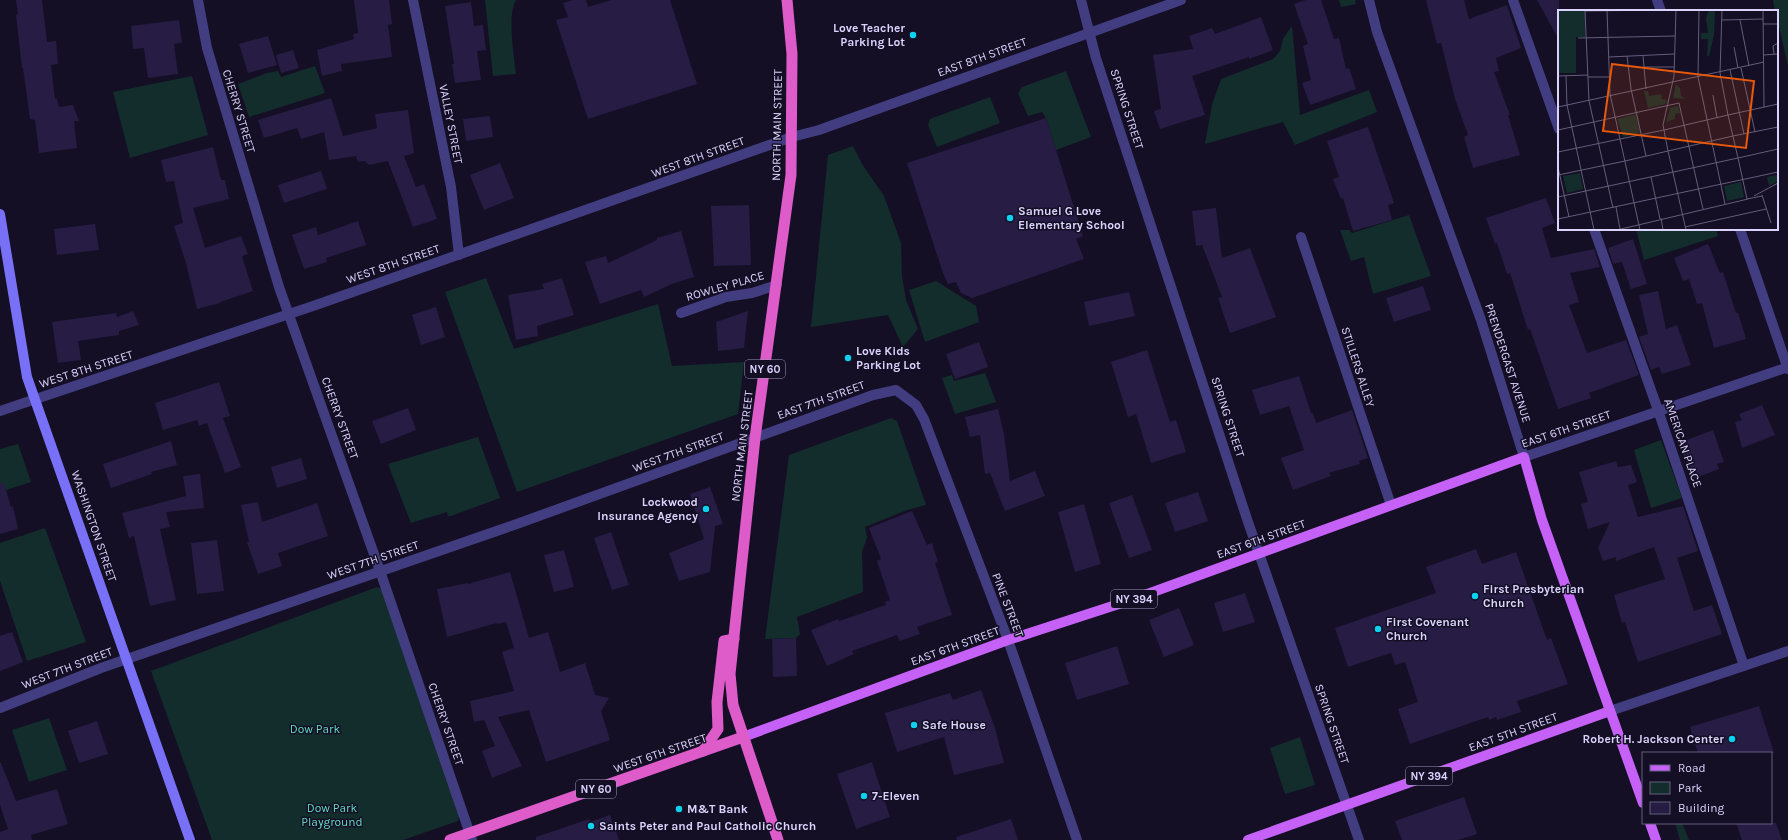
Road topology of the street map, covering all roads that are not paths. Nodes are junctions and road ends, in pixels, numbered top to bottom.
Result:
1 (198, 0) edge
2 (413, 0) edge
3 (787, 0) edge
4 (1081, 0) edge
5 (1181, 0) edge
6 (1369, 0) edge
7 (1513, 0) edge
8 (1657, 0) edge
9 (1661, 10) edge
10 (1088, 33) junction
11 (1558, 126) edge
12 (792, 137) junction
13 (0, 214) edge
14 (1594, 230) edge
15 (1740, 230) edge
16 (1301, 237) dead end
17 (459, 255) junction
18 (777, 285) junction
19 (681, 313) dead end
20 (289, 314) junction
21 (1788, 367) edge
22 (896, 390) joint
23 (35, 399) junction
24 (1658, 410) junction
25 (0, 411) edge
26 (755, 438) junction
27 (1524, 457) junction
28 (1391, 506) junction
29 (1259, 553) junction
30 (380, 571) junction
31 (734, 639) junction
32 (1008, 640) junction
33 (1788, 651) edge
34 (127, 659) junction
35 (1744, 666) junction
36 (0, 708) edge
37 (1610, 711) junction
38 (743, 737) junction
39 (703, 751) junction
40 (1642, 800) edge
41 (1347, 805) junction
42 (1650, 824) edge
43 (471, 837) edge
44 (190, 840) edge
45 (450, 840) edge
46 (778, 840) edge
47 (1077, 840) edge
48 (1248, 840) edge
49 (1359, 840) edge
50 (1656, 840) edge

1 - 20 street, CHERRY STREET
2 - 17 street, VALLEY STREET
3 - 12 highway, NORTH MAIN STREET / NY 60
4 - 10 street, SPRING STREET
5 - 10 street, EAST 8TH STREET
6 - 27 street, PRENDERGAST AVENUE
7 - 11 street
8 - 9 street
10 - 12 street, EAST 8TH STREET
10 - 29 street, SPRING STREET
12 - 17 street, WEST 8TH STREET
12 - 18 highway, NORTH MAIN STREET / NY 60
13 - 23 main road, WASHINGTON STREET
14 - 24 street, AMERICAN PLACE
15 - 21 street
16 - 28 street, STILLERS ALLEY
17 - 20 street, WEST 8TH STREET
18 - 19 street, ROWLEY PLACE
18 - 26 highway, NORTH MAIN STREET / NY 60
20 - 23 street, WEST 8TH STREET
20 - 30 street, CHERRY STREET
21 - 24 street, EAST 6TH STREET
22 - 26 street, EAST 7TH STREET
22 - 32 street, PINE STREET
23 - 25 street, WEST 8TH STREET
23 - 34 main road, WASHINGTON STREET
24 - 27 street, EAST 6TH STREET
24 - 35 street, AMERICAN PLACE
26 - 30 street, WEST 7TH STREET
26 - 31 highway, NORTH MAIN STREET / NY 60
27 - 28 main road, EAST 6TH STREET / NY 394
27 - 37 main road, PRENDERGAST AVENUE
28 - 29 main road, EAST 6TH STREET / NY 394
29 - 32 main road, EAST 6TH STREET / NY 394
29 - 41 street, SPRING STREET
30 - 34 street, WEST 7TH STREET
30 - 43 street, CHERRY STREET
31 - 38 highway, NORTH MAIN STREET / NY 60
31 - 39 highway
32 - 38 main road, EAST 6TH STREET / NY 394
32 - 47 street, PINE STREET
33 - 35 street, EAST 5TH STREET
34 - 36 street, WEST 7TH STREET
34 - 44 main road, WASHINGTON STREET
35 - 37 street, EAST 5TH STREET
37 - 40 main road, PRENDERGAST AVENUE
37 - 41 main road, EAST 5TH STREET / NY 394
38 - 39 highway, WEST 6TH STREET / NY 60
38 - 46 highway, NORTH MAIN STREET / NY 60
39 - 43 highway, WEST 6TH STREET / NY 60
41 - 48 main road, EAST 5TH STREET / NY 394
41 - 49 street, SPRING STREET
42 - 50 main road
43 - 45 highway, WEST 6TH STREET / NY 60

